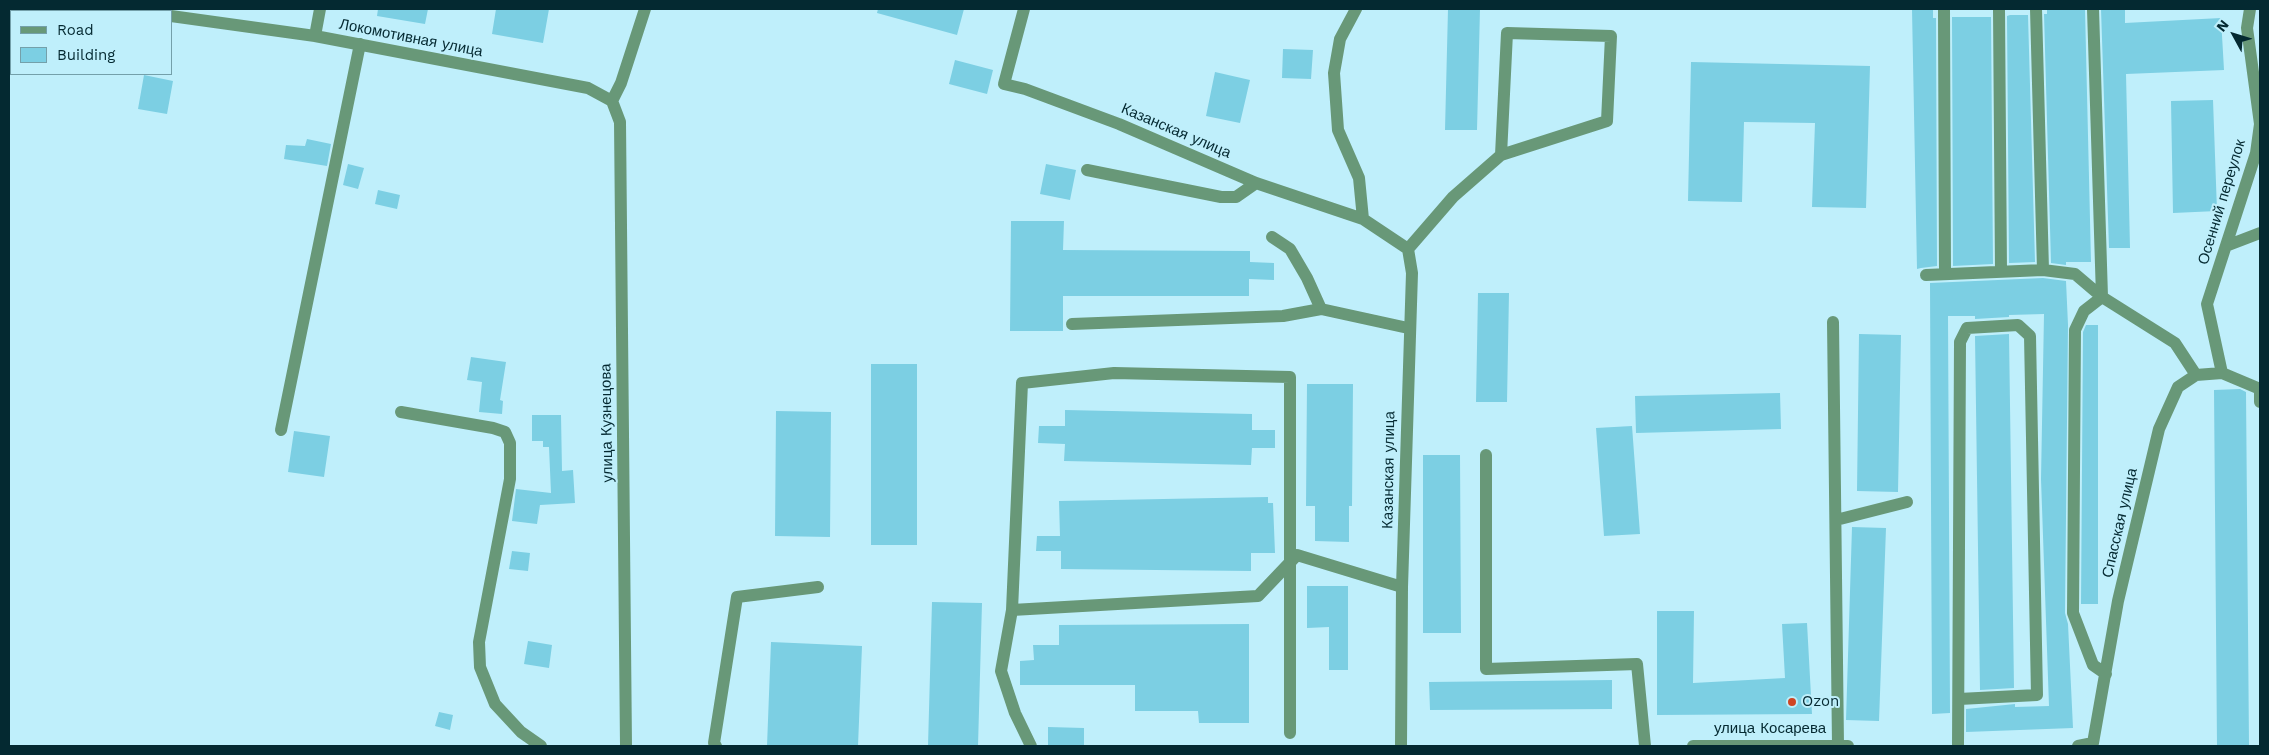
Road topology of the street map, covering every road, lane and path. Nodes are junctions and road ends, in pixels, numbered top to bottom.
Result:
1 (127, 9) edge
2 (320, 9) edge
3 (645, 9) edge
4 (1024, 9) edge
5 (1356, 9) edge
6 (1944, 9) edge
7 (1999, 9) edge
8 (2036, 9) edge
9 (2093, 9) edge
10 (2250, 9) edge
11 (139, 10) edge
12 (172, 16) edge
13 (315, 36) junction
14 (360, 44) junction
15 (2258, 100) edge
16 (612, 101) junction
17 (1500, 156) junction
18 (1087, 170) dead end
19 (1256, 183) junction
20 (1362, 219) junction
21 (2260, 233) edge
22 (1272, 237) dead end
23 (2226, 246) junction
24 (1408, 249) junction
25 (2043, 270) junction
26 (2001, 272) junction
27 (1946, 274) junction
28 (1926, 275) dead end
29 (2102, 296) junction
30 (1321, 309) junction
31 (1833, 322) dead end
32 (1072, 324) dead end
33 (1408, 328) junction
34 (2222, 373) junction
35 (2196, 375) junction
36 (2260, 389) edge
37 (2260, 402) edge
38 (401, 412) dead end
39 (281, 430) dead end
40 (1486, 455) dead end
41 (1907, 502) dead end
42 (1836, 520) junction
43 (1290, 562) junction
44 (818, 587) dead end
45 (1402, 587) junction
46 (1012, 610) junction
47 (2106, 674) junction
48 (1959, 699) junction
49 (1290, 733) dead end
50 (2095, 745) edge
51 (541, 746) edge
52 (626, 746) edge
53 (716, 746) edge
54 (1031, 746) edge
55 (1401, 746) edge
56 (1645, 746) edge
57 (1694, 746) edge
58 (1776, 746) edge
59 (1843, 746) edge
60 (1958, 746) edge
61 (2078, 746) edge

1 - 11 street
2 - 13 street
3 - 16 street
4 - 19 street, Казанская улица
5 - 20 street
6 - 27 street
7 - 26 street
8 - 25 street
9 - 29 street
10 - 15 street, Осенний переулок
12 - 13 street, Локомотивная улица
13 - 14 street, Локомотивная улица
14 - 16 street, Локомотивная улица
14 - 39 street
15 - 23 street, Осенний переулок
16 - 52 street, улица Кузнецова
17 - 17 street
17 - 24 street
18 - 19 street
19 - 20 street, Казанская улица
20 - 24 street, Казанская улица
21 - 23 street
22 - 30 street
23 - 34 street, Осенний переулок
24 - 33 street, Казанская улица
25 - 26 street
25 - 29 street
26 - 27 street
27 - 28 street
29 - 35 street
29 - 47 street
30 - 32 street
30 - 33 street
31 - 42 street
33 - 45 street, Казанская улица
34 - 35 street
34 - 36 street
35 - 47 street, Спасская улица
36 - 37 street
38 - 51 street
40 - 56 street
41 - 42 street
42 - 59 street
43 - 45 street
43 - 46 street
43 - 46 street
43 - 49 street
44 - 53 street
45 - 55 street, Казанская улица
46 - 54 street
47 - 50 street, Спасская улица
48 - 48 street
48 - 60 street
50 - 61 street, Спасская улица
57 - 58 street, улица Косарева
58 - 59 street, улица Косарева

